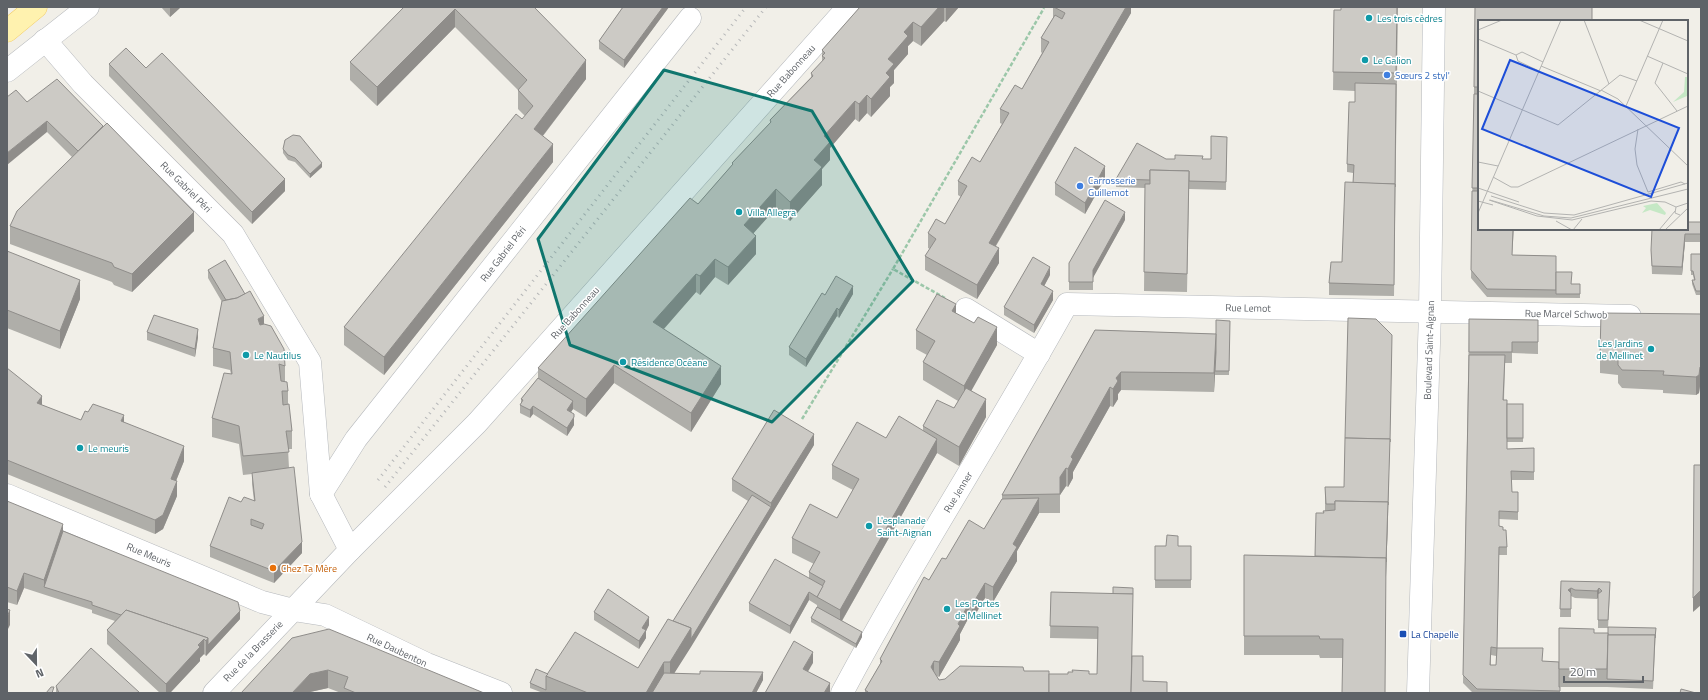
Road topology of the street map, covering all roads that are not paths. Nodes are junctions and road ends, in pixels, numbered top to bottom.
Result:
1 (36, 7) edge
2 (88, 7) edge
3 (848, 7) edge
4 (1434, 7) edge
5 (690, 18) dead end
6 (7, 31) edge
7 (45, 40) junction
8 (7, 71) edge
9 (1067, 304) joint
10 (966, 309) road end
11 (1430, 312) junction
12 (1646, 316) edge
13 (1039, 354) junction
14 (321, 494) junction
15 (7, 495) edge
16 (350, 550) junction
17 (293, 610) junction
18 (214, 693) edge
19 (501, 693) edge
20 (842, 693) edge
21 (1418, 693) edge

1 - 6 main road
2 - 7 street
3 - 16 street, Rue Babonneau
4 - 11 street, Boulevard Saint-Aignan
5 - 14 street, Rue Gabriel Péri
7 - 8 street
7 - 14 street, Rue Gabriel Péri
9 - 11 street, Rue Lemot
9 - 13 street, Rue Jenner
10 - 13 street
11 - 12 street, Rue Marcel Schwob
11 - 21 street, Boulevard Saint-Aignan
13 - 20 street, Rue Jenner
14 - 16 street, Rue Gabriel Péri
15 - 17 street, Rue Meuris
16 - 17 street, Rue Babonneau
17 - 18 street, Rue de la Brasserie
17 - 19 street, Rue Daubenton

